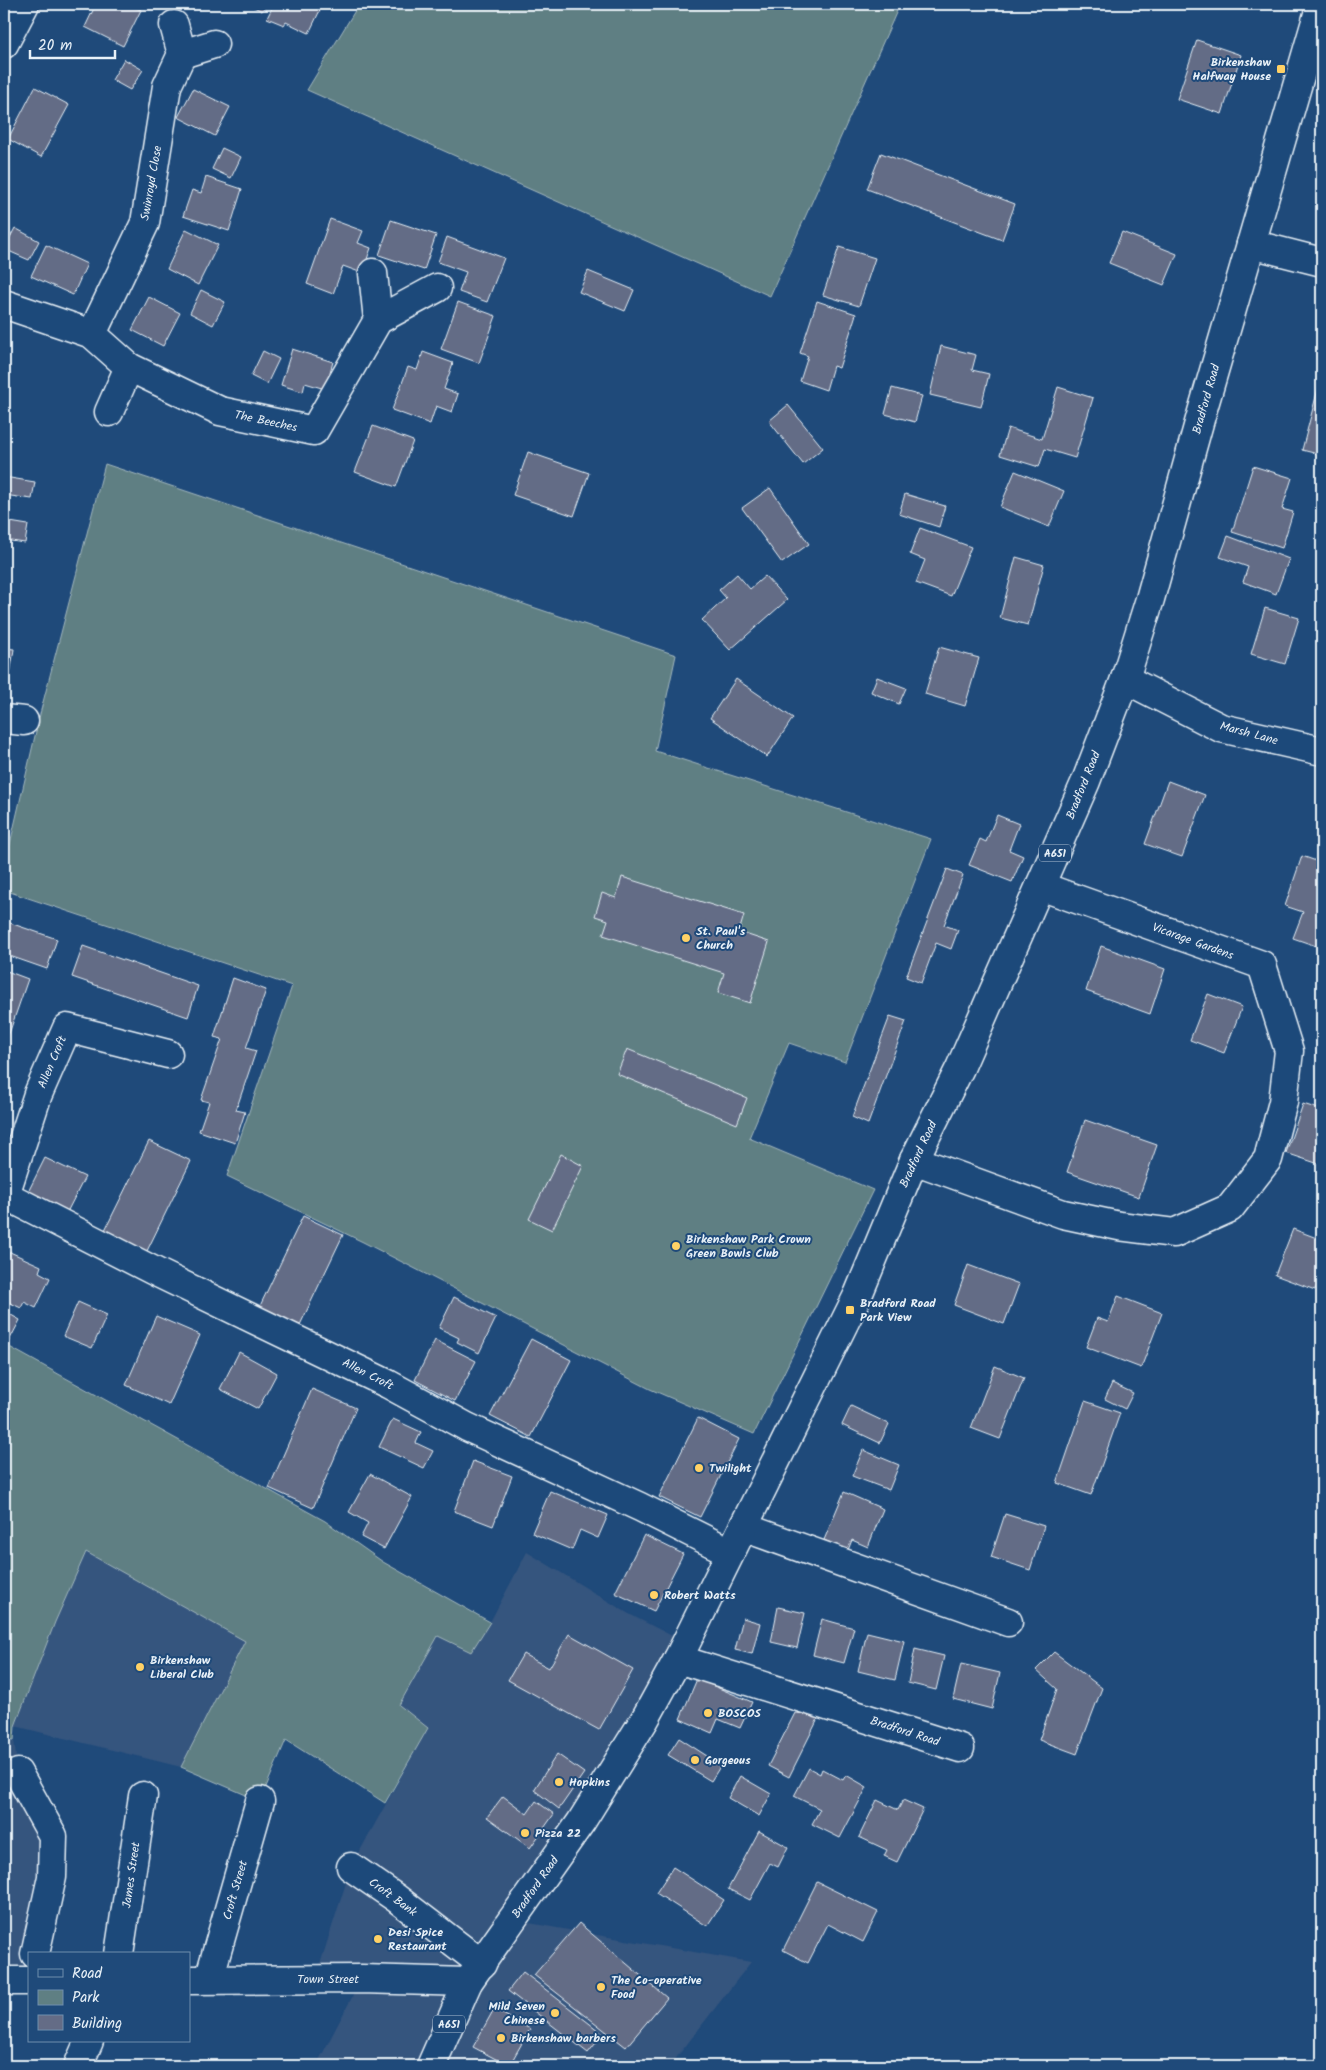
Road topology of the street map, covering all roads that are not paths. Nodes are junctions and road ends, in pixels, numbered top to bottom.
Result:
1 (25, 4) edge
2 (1321, 4) edge
3 (174, 25) dead end
4 (4, 44) edge
5 (214, 44) dead end
6 (182, 54) junction
7 (1251, 244) junction
8 (1322, 262) edge
9 (373, 273) dead end
10 (437, 288) dead end
11 (4, 304) edge
12 (378, 320) junction
13 (92, 334) junction
14 (130, 367) junction
15 (108, 412) dead end
16 (1125, 679) junction
17 (1322, 751) edge
18 (1040, 886) junction
19 (168, 1054) dead end
20 (914, 1160) junction
21 (4, 1197) edge
22 (743, 1527) junction
23 (730, 1552) junction
24 (1008, 1622) dead end
25 (678, 1659) junction
26 (960, 1748) dead end
27 (18, 1773) dead end
28 (143, 1796) dead end
29 (260, 1800) dead end
30 (351, 1867) dead end
31 (35, 1952) edge
32 (119, 1952) edge
33 (475, 1973) junction
34 (199, 1979) edge
35 (4, 1981) edge
36 (28, 1981) edge
37 (89, 2042) edge
38 (78, 2066) edge
39 (431, 2066) edge

1 - 4 street
2 - 7 street, Bradford Road / A651
3 - 6 street
5 - 6 street
6 - 13 street, Swinroyd Close
7 - 8 street
7 - 16 street, Bradford Road / A651
9 - 12 street
10 - 12 street
11 - 13 street
12 - 14 street, The Beeches
13 - 14 street
14 - 15 street
16 - 17 street, Marsh Lane
16 - 18 street, Bradford Road / A651
18 - 20 street, Bradford Road / A651
18 - 20 street, Vicarage Gardens
19 - 21 street, Allen Croft
20 - 22 street, Bradford Road / A651
21 - 23 street, Allen Croft
22 - 23 street, Bradford Road / A651
22 - 24 street
23 - 25 street, Bradford Road / A651
25 - 26 street, Bradford Road
25 - 33 street, Bradford Road / A651
27 - 31 street
28 - 32 street, James Street
29 - 34 street, Croft Street
30 - 33 street, Croft Bank
33 - 34 street, Town Street
33 - 39 street, Bradford Road / A651
35 - 36 street
37 - 38 street

